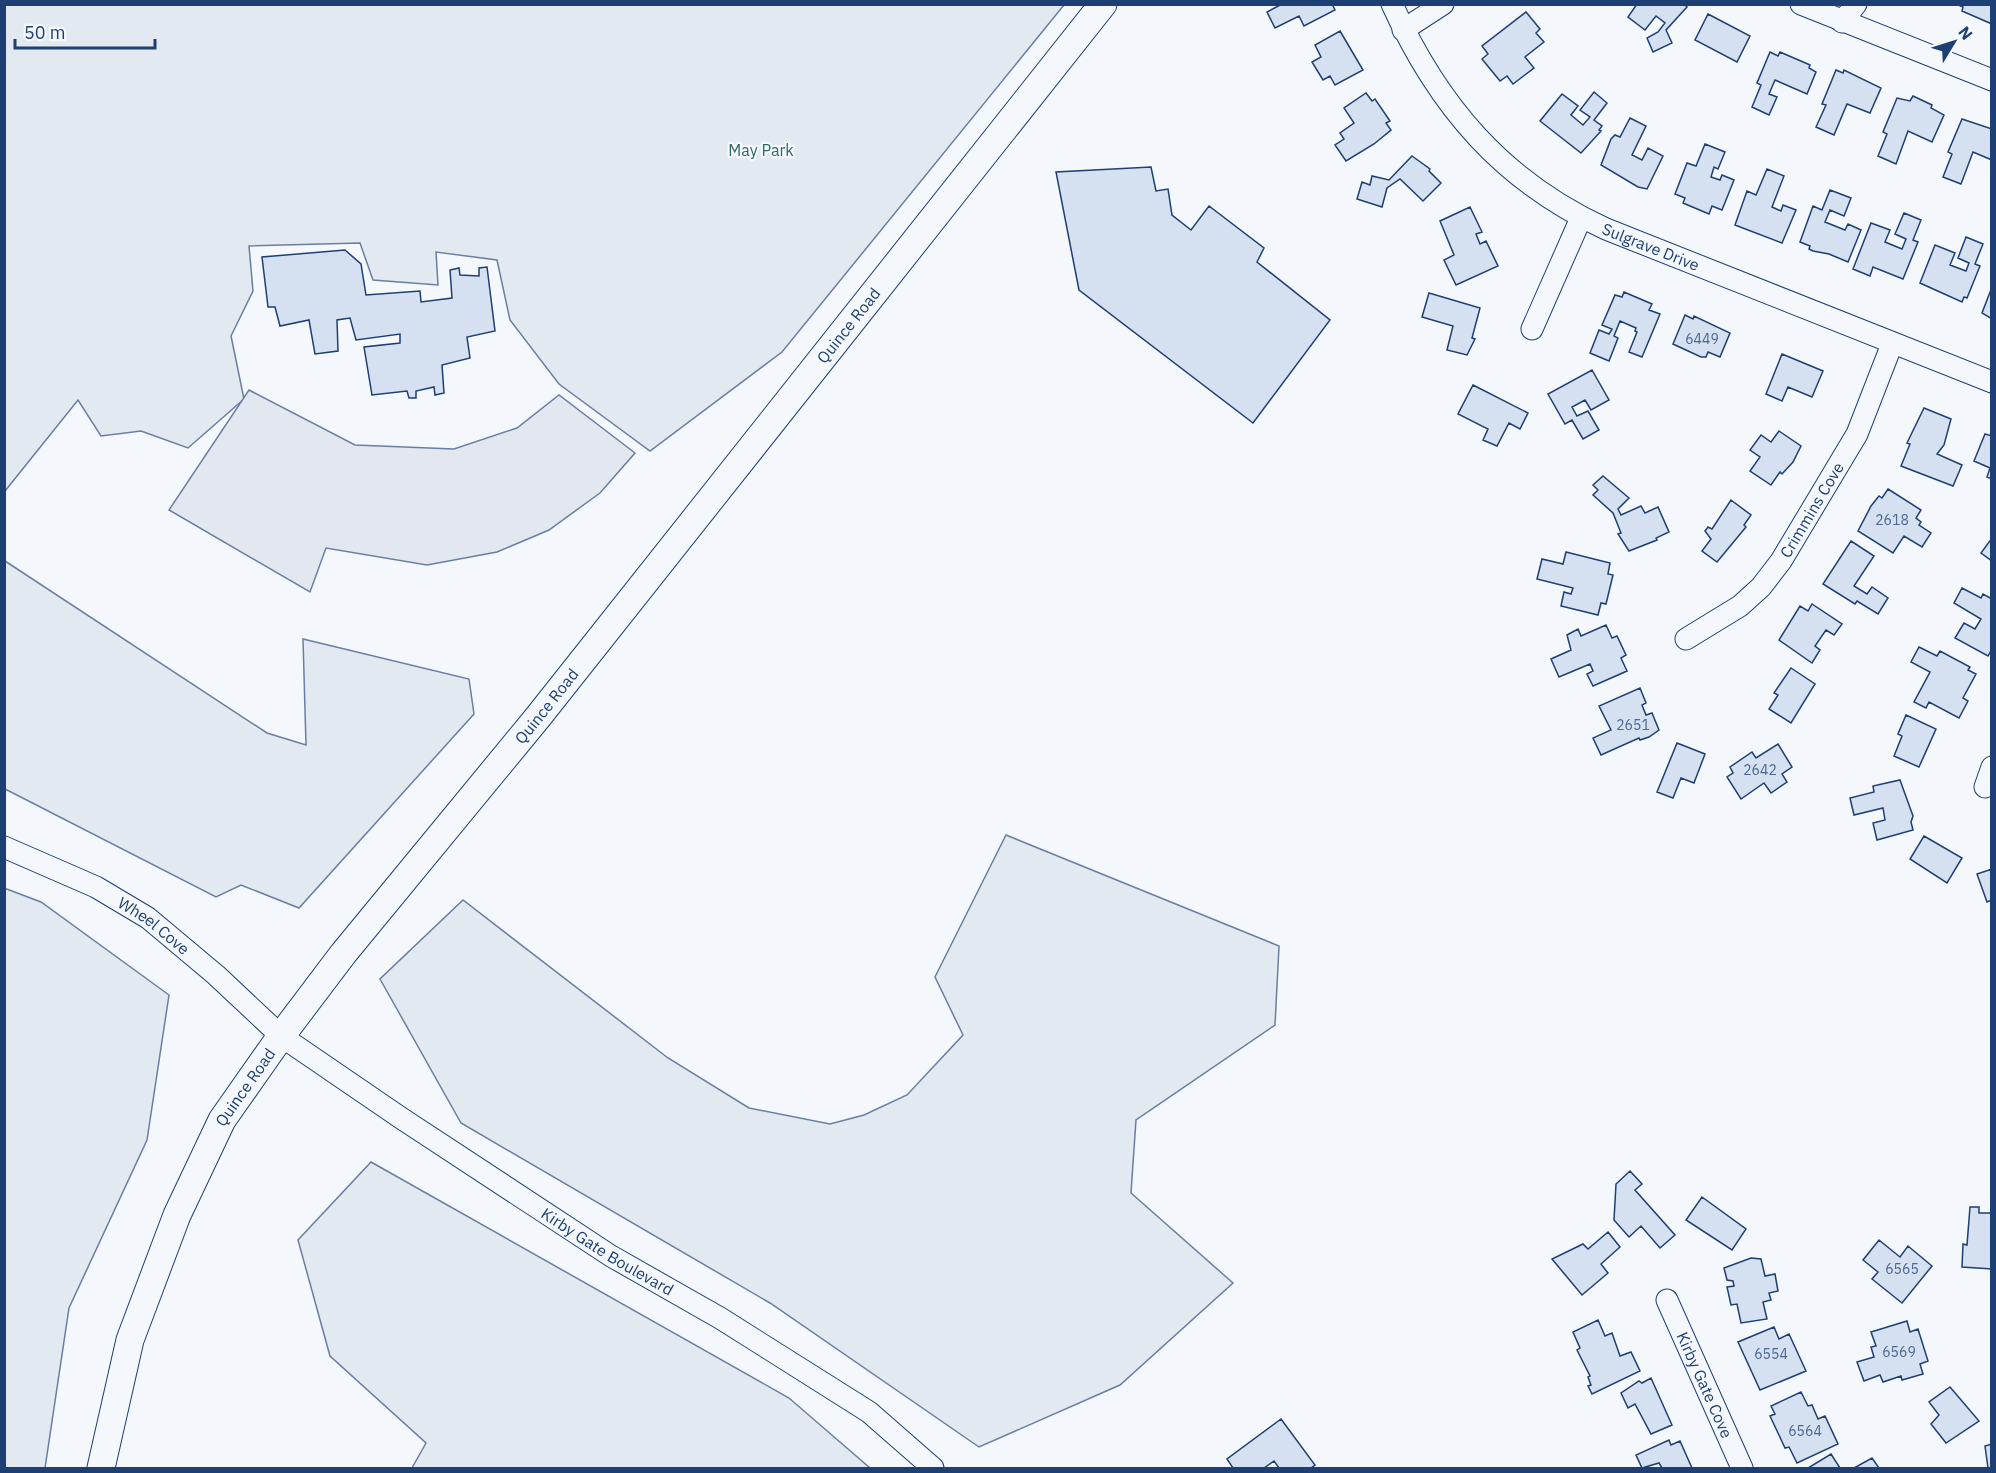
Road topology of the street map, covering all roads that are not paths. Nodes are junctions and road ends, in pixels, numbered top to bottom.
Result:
1 (1103, 4) edge
2 (1392, 4) edge
3 (1443, 4) edge
4 (1801, 4) edge
5 (1856, 4) edge
6 (1842, 22) junction
7 (1403, 30) junction
8 (1992, 80) edge
9 (1581, 218) junction
10 (1532, 329) dead end
11 (1892, 344) junction
12 (1992, 382) edge
13 (1686, 639) dead end
14 (4, 847) edge
15 (281, 1036) junction
16 (1667, 1300) dead end
17 (101, 1468) edge
18 (933, 1468) edge
19 (1742, 1468) edge

1 - 15 main road, Quince Road
2 - 7 street, Sulgrave Drive
3 - 7 street
4 - 6 street
5 - 6 street
6 - 8 street
7 - 9 street, Sulgrave Drive
9 - 10 street
9 - 11 street, Sulgrave Drive
11 - 12 street, Sulgrave Drive
11 - 13 street, Crimmins Cove
14 - 15 street, Wheel Cove
15 - 17 main road, Quince Road
15 - 18 street, Kirby Gate Boulevard
16 - 19 street, Kirby Gate Cove

